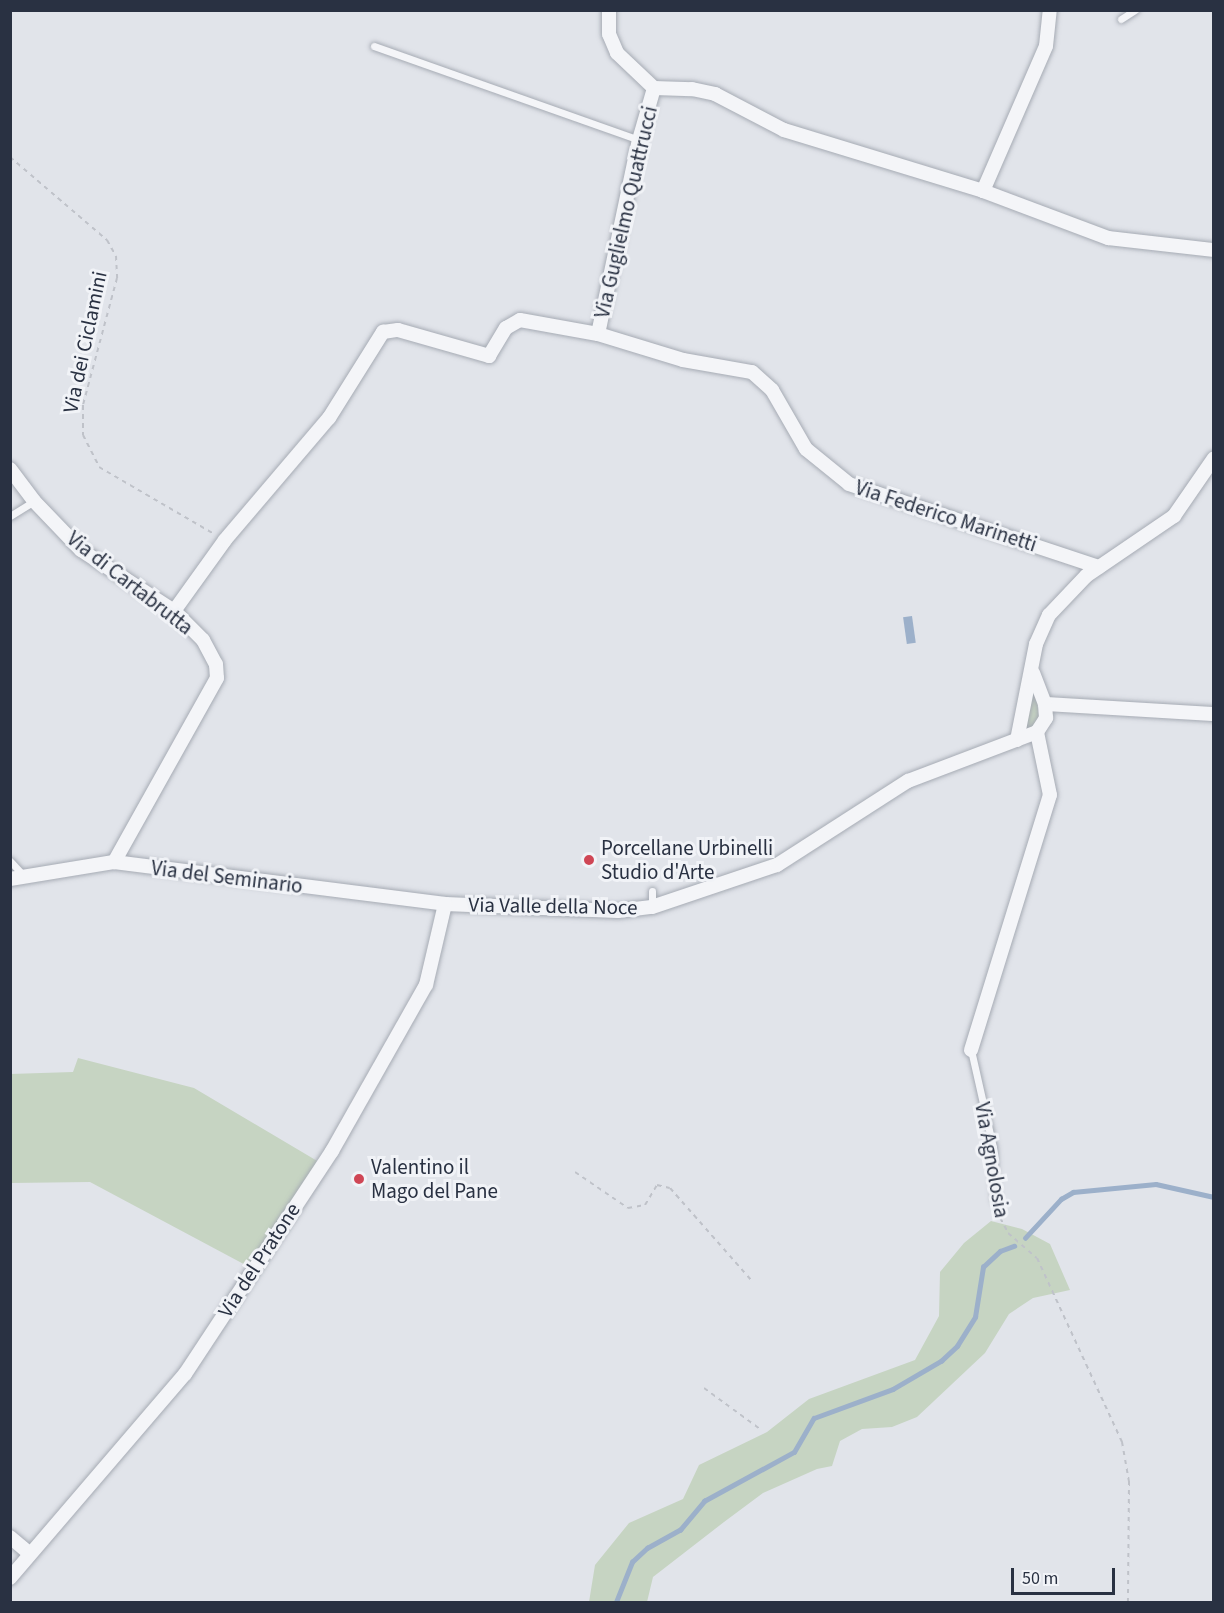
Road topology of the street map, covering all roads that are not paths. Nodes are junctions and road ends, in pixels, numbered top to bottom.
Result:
1 (609, 10) edge
2 (1050, 10) edge
3 (1136, 10) edge
4 (1121, 19) dead end
5 (374, 46) dead end
6 (654, 88) junction
7 (639, 140) junction
8 (983, 190) junction
9 (1214, 250) edge
10 (598, 334) junction
11 (1214, 458) edge
12 (10, 469) edge
13 (34, 501) junction
14 (10, 516) edge
15 (1099, 567) junction
16 (174, 611) junction
17 (1032, 673) junction
18 (1045, 705) junction
19 (1214, 714) edge
20 (1037, 732) junction
21 (1017, 740) junction
22 (10, 861) edge
23 (114, 862) junction
24 (26, 878) junction
25 (10, 879) edge
26 (652, 891) dead end
27 (445, 904) junction
28 (652, 907) junction
29 (971, 1050) joint
30 (994, 1200) road end
31 (10, 1537) edge
32 (28, 1552) junction
33 (10, 1578) edge

1 - 6 street
2 - 8 street
3 - 4 lane
5 - 7 lane
6 - 7 street, Via Guglielmo Quattrucci
6 - 8 street, Via Guglielmo Quattrucci
7 - 10 street, Via Guglielmo Quattrucci
8 - 9 street, Via Guglielmo Quattrucci
10 - 15 street, Via Federico Marinetti
10 - 16 street, Via Guglielmo Quattrucci
11 - 15 street
12 - 13 street, Via di Cartabrutta
13 - 14 lane
13 - 16 street, Via di Cartabrutta
15 - 17 street
16 - 23 street, Via di Cartabrutta
17 - 18 street
17 - 21 street
18 - 19 street
18 - 20 street
20 - 21 street, Via Valle della Noce
20 - 29 street, Via Agnolosia
21 - 28 street, Via Valle della Noce
22 - 24 lane
23 - 24 street, Via del Seminario
23 - 27 street, Via del Seminario
24 - 25 street, Via del Seminario
26 - 28 lane
27 - 28 street, Via Valle della Noce
27 - 32 street, Via del Pratone
29 - 30 lane, Via Agnolosia
31 - 32 street
32 - 33 street, Via del Pratone

